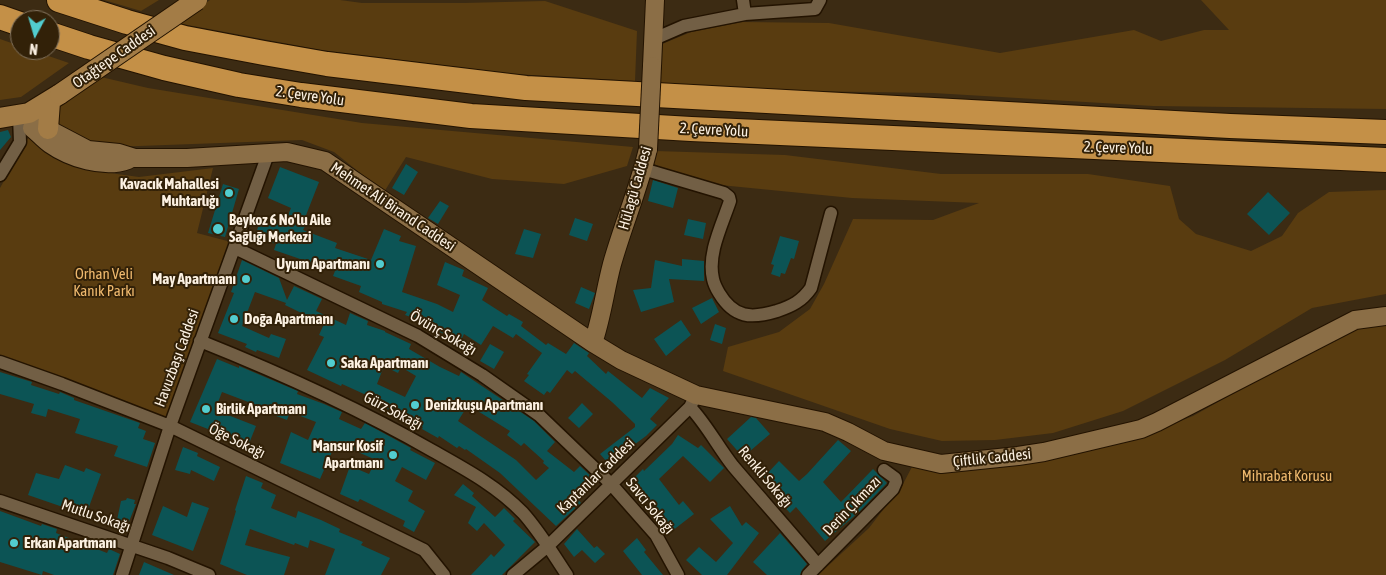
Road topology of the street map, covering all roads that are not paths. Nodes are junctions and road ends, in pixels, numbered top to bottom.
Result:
1 (58, 0) edge
2 (176, 0) edge
3 (197, 0) edge
4 (655, 0) edge
5 (743, 0) edge
6 (820, 0) edge
7 (745, 14) junction
8 (60, 37) edge
9 (654, 39) junction
10 (52, 95) junction
11 (16, 114) edge
12 (48, 129) junction
13 (1386, 132) edge
14 (268, 154) junction
15 (135, 158) junction
16 (1386, 160) edge
17 (644, 169) junction
18 (0, 176) edge
19 (831, 213) dead end
20 (235, 248) junction
21 (1386, 316) edge
22 (200, 341) junction
23 (593, 343) junction
24 (0, 362) edge
25 (693, 401) junction
26 (170, 426) junction
27 (884, 470) dead end
28 (611, 484) junction
29 (0, 501) edge
30 (132, 545) junction
31 (548, 546) junction
32 (818, 565) junction
33 (122, 575) edge
34 (209, 575) edge
35 (444, 575) edge
36 (513, 575) edge
37 (567, 575) edge
38 (678, 575) edge
39 (808, 575) edge

1 - 13 highway, 2. Çevre Yolu
2 - 10 main road, Otağtepe Caddesi
3 - 10 main road, Otağtepe Caddesi, bridge
4 - 9 main road, Hülagü Caddesi
5 - 7 street
6 - 7 street
7 - 9 street
8 - 16 highway, 2. Çevre Yolu
9 - 17 main road, Hülagü Caddesi, bridge
10 - 11 main road, Otağtepe Caddesi
10 - 12 main road
11 - 12 main road, Mehmet Ali Birand Caddesi
11 - 15 main road, Mehmet Ali Birand Caddesi
11 - 18 street
12 - 15 main road, Mehmet Ali Birand Caddesi
14 - 15 main road, Mehmet Ali Birand Caddesi
14 - 20 street, Havuzbaşı Caddesi
14 - 23 main road, Mehmet Ali Birand Caddesi
17 - 19 street
17 - 23 main road, Hülagü Caddesi
20 - 22 street, Havuzbaşı Caddesi
20 - 28 street, Övünç Sokağı
21 - 25 main road, Çiftlik Caddesi
22 - 26 street, Havuzbaşı Caddesi
22 - 31 street, Gürz Sokağı
23 - 25 main road, Çiftlik Caddesi
24 - 26 street, Öḡe Sokağı
25 - 28 street, Kaptanlar Caddesi
25 - 32 street, Renkli Sokağı
26 - 30 street, Havuzbaşı Caddesi
26 - 35 street, Öḡe Sokağı
27 - 32 street, Derin Çıkmazı
28 - 31 street, Kaptanlar Caddesi
28 - 38 street, Savcı Sokağı
29 - 30 street, Mutlu Sokağı
30 - 33 street, Havuzbaşı Caddesi
30 - 34 street, Mutlu Sokağı
31 - 36 street, Kaptanlar Caddesi
31 - 37 street, Gürz Sokağı
32 - 39 street

